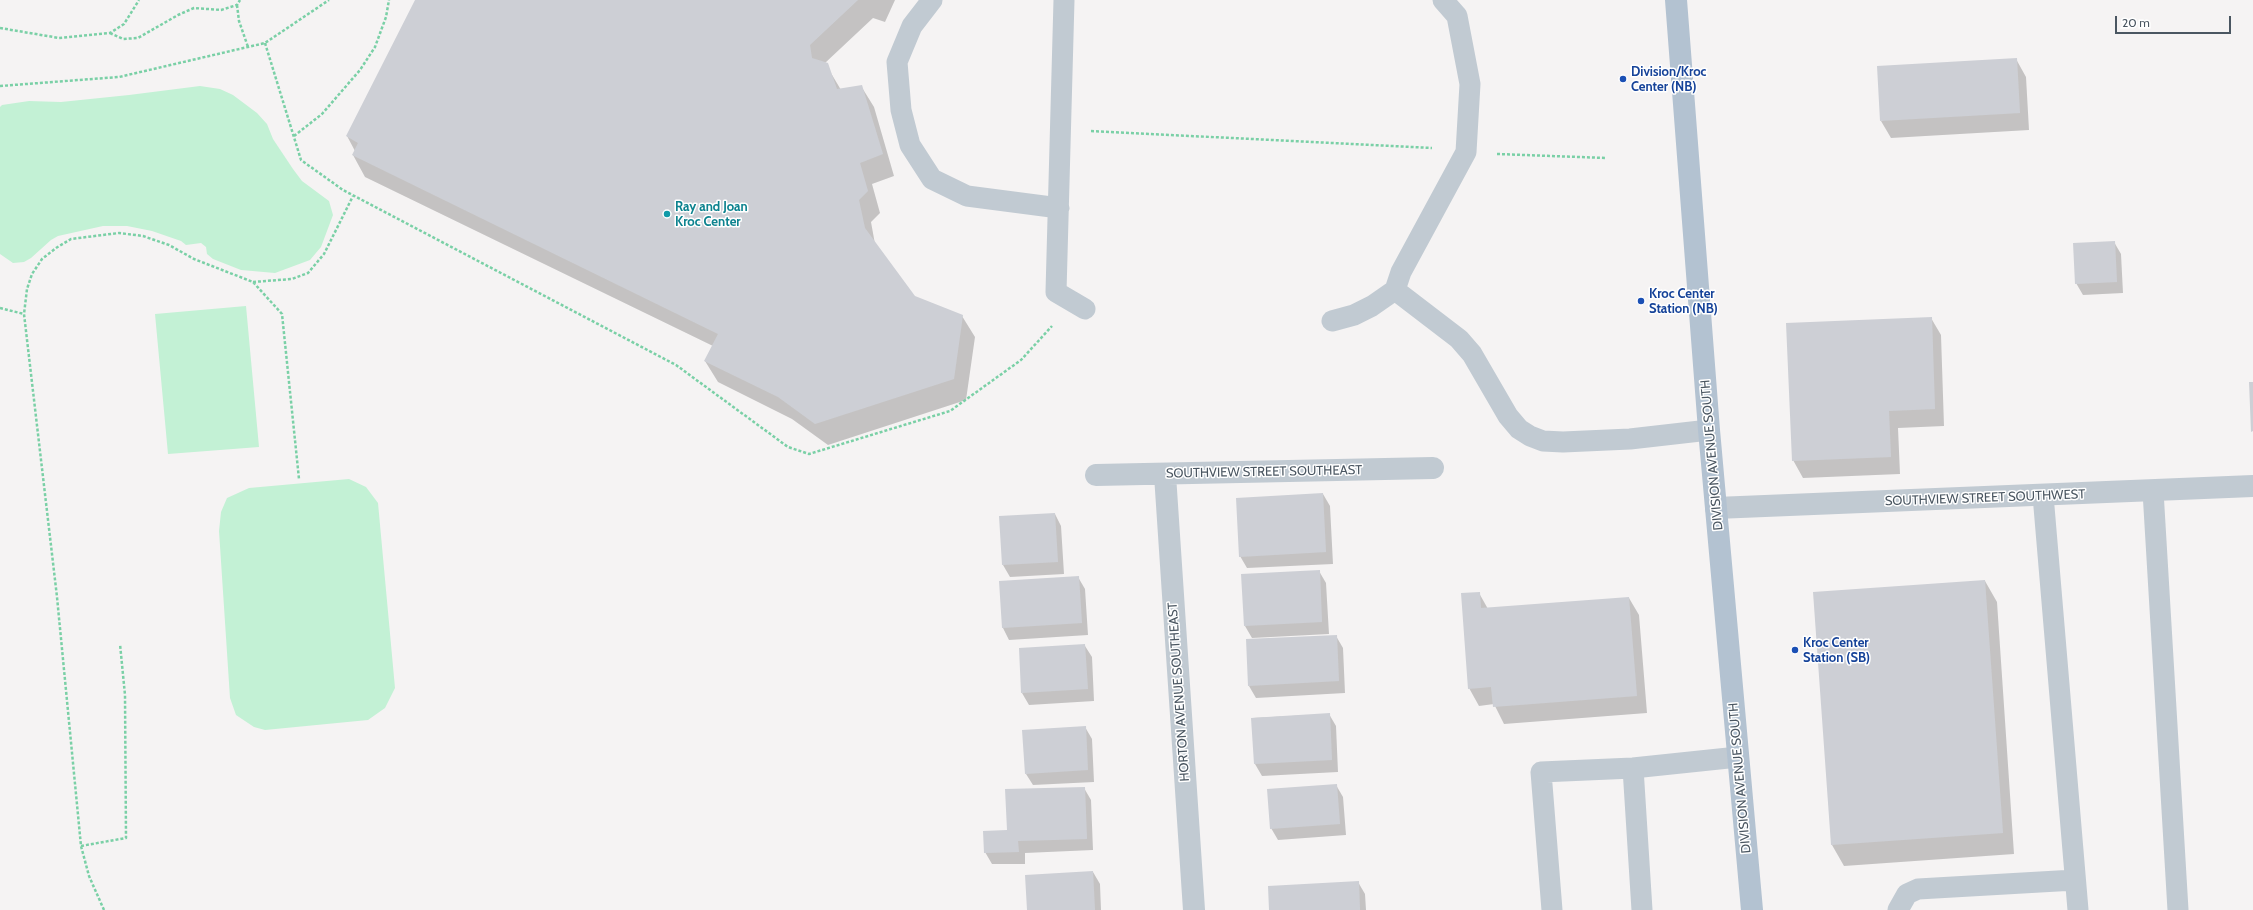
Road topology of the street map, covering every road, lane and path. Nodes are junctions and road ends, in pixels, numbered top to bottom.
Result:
1 (139, 0) edge
2 (240, 0) edge
3 (329, 0) edge
4 (389, 0) edge
5 (932, 0) edge
6 (1064, 0) edge
7 (1443, 0) edge
8 (1676, 0) edge
9 (237, 6) junction
10 (0, 28) edge
11 (110, 33) junction
12 (265, 43) junction
13 (248, 47) junction
14 (0, 86) edge
15 (1088, 131) dead end
16 (294, 136) junction
17 (1437, 148) dead end
18 (1493, 154) dead end
19 (1606, 158) dead end
20 (353, 196) junction
21 (1059, 208) junction
22 (253, 282) junction
23 (1395, 290) junction
24 (1080, 306) joint
25 (0, 308) edge
26 (24, 314) junction
27 (1332, 321) dead end
28 (1709, 430) junction
29 (1433, 468) dead end
30 (1096, 475) dead end
31 (1165, 475) junction
32 (299, 479) dead end
33 (2253, 486) edge
34 (2153, 491) junction
35 (2043, 495) junction
36 (1716, 508) junction
37 (120, 644) dead end
38 (1738, 757) junction
39 (1633, 768) junction
40 (81, 846) junction
41 (2075, 880) junction
42 (104, 910) edge
43 (1194, 910) edge
44 (1552, 910) edge
45 (1642, 910) edge
46 (1752, 910) edge
47 (1898, 910) edge
48 (2078, 910) edge
49 (2178, 910) edge

1 - 11 path
2 - 9 path
3 - 12 path
4 - 16 path
5 - 21 lane
6 - 21 lane
7 - 23 lane
8 - 28 main road, DIVISION AVENUE SOUTH
9 - 11 path
9 - 13 path
10 - 11 path
12 - 13 path
12 - 16 path
13 - 14 path
15 - 17 path
16 - 20 path
18 - 19 path
20 - 22 path
20 - 24 path
21 - 24 lane
22 - 26 path
22 - 32 path
23 - 27 lane
23 - 28 lane
25 - 26 path
26 - 40 path
28 - 36 main road, DIVISION AVENUE SOUTH
29 - 31 street, SOUTHVIEW STREET SOUTHEAST
30 - 31 street, SOUTHVIEW STREET SOUTHEAST
31 - 43 street, HORTON AVENUE SOUTHEAST
33 - 34 street, SOUTHVIEW STREET SOUTHWEST
34 - 35 street, SOUTHVIEW STREET SOUTHWEST
34 - 49 lane
35 - 36 street, SOUTHVIEW STREET SOUTHWEST
35 - 41 lane
36 - 38 main road, DIVISION AVENUE SOUTH
37 - 40 path
38 - 39 lane
38 - 46 main road, DIVISION AVENUE SOUTH
39 - 44 lane
39 - 45 lane
40 - 42 path
41 - 47 lane
41 - 48 lane

